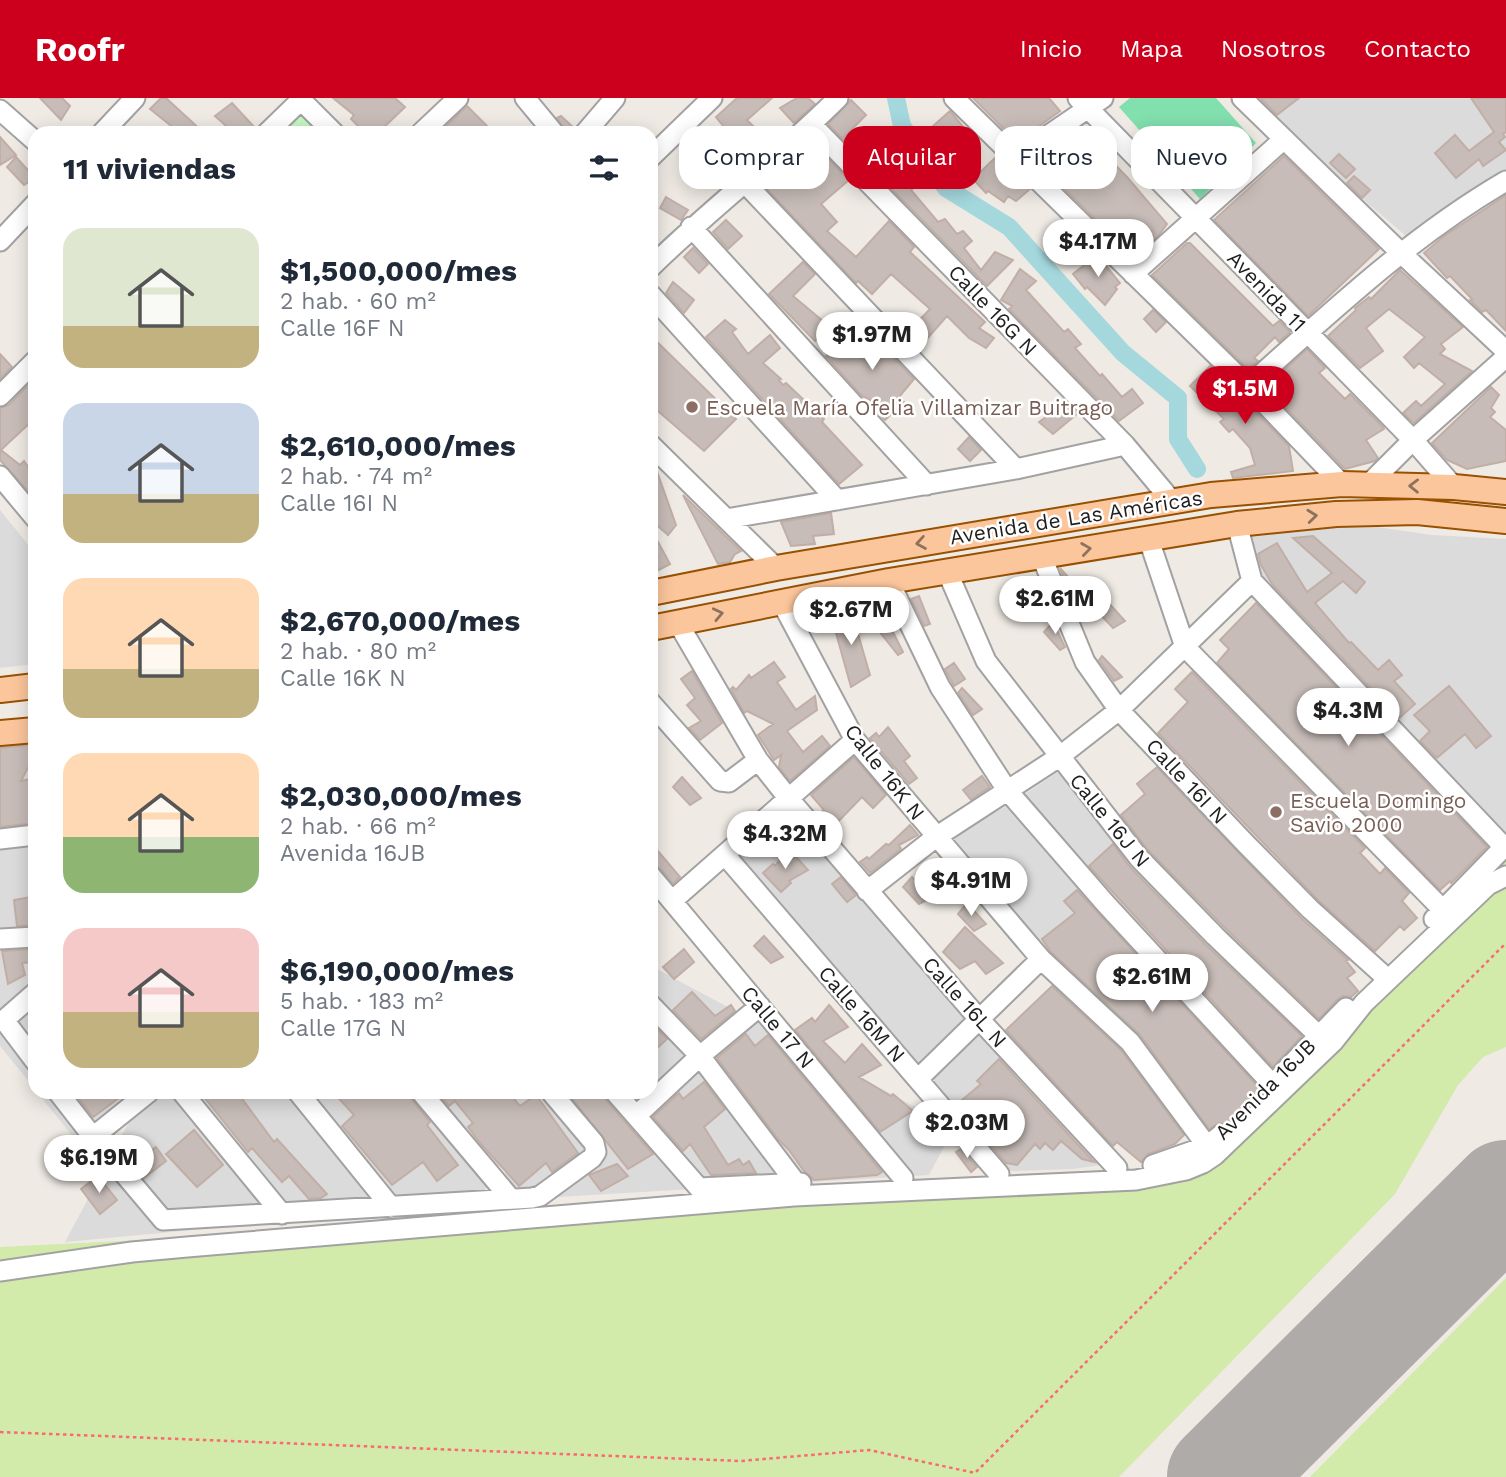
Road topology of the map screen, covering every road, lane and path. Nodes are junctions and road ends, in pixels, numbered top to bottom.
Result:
1 (135, 98) edge
2 (458, 98) edge
3 (525, 98) edge
4 (615, 98) edge
5 (712, 98) edge
6 (838, 98) edge
7 (954, 98) edge
8 (1242, 98) edge
9 (301, 99) edge
10 (1089, 102) edge
11 (0, 110) edge
12 (811, 125) joint
13 (109, 126) edge
14 (274, 126) edge
15 (327, 126) edge
16 (428, 126) edge
17 (548, 126) edge
18 (591, 126) edge
19 (1057, 126) edge
20 (28, 135) edge
21 (995, 138) edge
22 (1283, 140) junction
23 (658, 150) edge
24 (1506, 181) edge
25 (736, 189) edge
26 (751, 189) edge
27 (1047, 189) edge
28 (28, 211) edge
29 (1196, 218) junction
30 (691, 227) junction
31 (0, 241) edge
32 (1401, 253) junction
33 (658, 260) edge
34 (1133, 274) junction
35 (658, 303) edge
36 (1308, 333) junction
37 (1506, 351) edge
38 (1506, 357) edge
39 (28, 368) edge
40 (1248, 386) junction
41 (0, 396) edge
42 (1413, 440) junction
43 (1125, 445) junction
44 (658, 452) edge
45 (1016, 469) junction
46 (0, 476) edge
47 (1342, 484) junction
48 (927, 485) junction
49 (1368, 485) junction
50 (1454, 487) junction
51 (1506, 492) edge
52 (1211, 495) junction
53 (837, 500) junction
54 (1171, 500) junction
55 (28, 507) edge
56 (726, 519) junction
57 (1506, 521) edge
58 (1228, 525) junction
59 (1177, 535) junction
60 (1149, 540) junction
61 (1041, 555) junction
62 (776, 568) junction
63 (947, 571) junction
64 (889, 581) junction
65 (1252, 581) junction
66 (658, 592) edge
67 (782, 601) junction
68 (678, 622) junction
69 (658, 626) edge
70 (1185, 647) junction
71 (28, 687) edge
72 (0, 690) edge
73 (1119, 710) junction
74 (658, 711) edge
75 (28, 731) edge
76 (0, 733) edge
77 (855, 740) junction
78 (1059, 757) junction
79 (758, 760) junction
80 (1007, 790) junction
81 (789, 799) junction
82 (28, 836) edge
83 (936, 837) junction
84 (0, 839) edge
85 (1504, 847) edge
86 (724, 855) junction
87 (1506, 876) edge
88 (658, 884) edge
89 (867, 891) junction
90 (673, 900) junction
91 (1443, 910) junction
92 (28, 938) edge
93 (0, 940) edge
94 (1506, 943) edge
95 (1041, 959) junction
96 (1381, 973) junction
97 (28, 998) edge
98 (760, 1006) junction
99 (658, 1012) edge
100 (979, 1019) junction
101 (1319, 1036) junction
102 (28, 1052) edge
103 (700, 1056) junction
104 (918, 1079) junction
105 (1272, 1084) junction
106 (658, 1095) edge
107 (63, 1099) edge
108 (140, 1099) edge
109 (189, 1099) edge
110 (304, 1099) edge
111 (427, 1099) edge
112 (557, 1099) edge
113 (621, 1099) edge
114 (654, 1099) edge
115 (636, 1116) junction
116 (93, 1138) junction
117 (1207, 1146) junction
118 (1117, 1168) junction
119 (999, 1174) junction
120 (903, 1178) junction
121 (796, 1183) junction
122 (511, 1199) junction
123 (391, 1207) junction
124 (282, 1214) junction
125 (0, 1271) edge
126 (0, 1432) edge

1 - 13 street
2 - 16 street
3 - 17 street
4 - 18 street
5 - 23 street
6 - 12 street
7 - 21 street
8 - 22 street
9 - 14 street
9 - 15 street
10 - 19 street
10 - 29 street, Avenida 11
11 - 20 street
12 - 43 street, Calle 16G N
22 - 29 street
22 - 32 street
24 - 32 street
25 - 30 street
26 - 45 street
27 - 34 street
28 - 31 street
29 - 34 street
29 - 36 street, Avenida 11
30 - 33 street
30 - 48 street
32 - 36 street
32 - 37 street
34 - 40 street
35 - 53 street
36 - 40 street
36 - 42 street, Avenida 11
38 - 42 street
39 - 41 street
40 - 47 street
42 - 49 street
42 - 50 street, Avenida 11
43 - 45 street
43 - 54 street, Calle 16G N
44 - 56 street
45 - 48 street
46 - 55 street
47 - 49 main road, Avenida de Las Américas
47 - 52 main road, Avenida de Las Américas
48 - 53 street
50 -> 49 main road, Avenida de Las Américas
50 - 51 main road, Avenida de Las Américas
52 - 54 main road, Avenida de Las Américas
52 - 58 main road
53 - 56 street
54 - 59 main road
54 -> 62 main road, Avenida de Las Américas
56 - 62 street
58 -> 57 main road, Avenida de Las Américas
58 - 59 main road, Avenida de Las Américas
58 - 65 street
59 - 60 main road, Avenida de Las Américas
61 -> 60 main road, Avenida de Las Américas
60 - 70 street
61 - 63 main road, Avenida de Las Américas
61 - 73 street, Calle 16I N
62 - 66 main road, Avenida de Las Américas
63 - 64 main road, Avenida de Las Américas
63 - 78 street, Calle 16J N
64 - 67 main road, Avenida de Las Américas
64 - 80 street
65 - 70 street
65 - 85 street
68 -> 67 main road, Avenida de Las Américas
67 - 77 street, Calle 16K N
68 - 69 main road, Avenida de Las Américas
68 - 79 street, Calle 16L N
70 - 73 street
70 - 91 street
71 - 72 main road
73 - 78 street
73 - 96 street, Calle 16I N
74 - 79 street
75 - 76 main road
77 - 81 street
77 - 83 street, Calle 16K N
78 - 80 street
78 - 101 street, Calle 16J N
79 - 81 street, Calle 16L N
80 - 83 street
80 - 105 street
81 - 86 street
81 - 89 street, Calle 16L N
82 - 84 street
83 - 89 street
83 - 95 street, Calle 16K N
85 - 91 street, Avenida 16JB
86 - 90 street
86 - 104 street, Calle 16M N
87 - 125 street
88 - 90 street, Calle 17 N
89 - 100 street, Calle 16L N
90 - 98 street, Calle 17 N
91 - 96 street, Avenida 16JB
92 - 93 street
94 - 126 path
95 - 100 street
95 - 117 street, Calle 16K N
96 - 101 street, Avenida 16JB
97 - 102 street
98 - 103 street
98 - 120 street, Calle 17 N
99 - 103 street
100 - 104 street
100 - 118 street, Calle 16L N
101 - 105 street, Avenida 16JB
103 - 106 street
103 - 121 street
104 - 119 street, Calle 16M N
105 - 117 street, Avenida 16JB
107 - 116 street
108 - 116 street
109 - 124 street
110 - 123 street
111 - 122 street
112 - 122 street
113 - 115 street
114 - 115 street
115 - 121 street, Avenida 16JB
116 - 124 street
117 - 118 street, Avenida 16JB
118 - 119 street, Avenida 16JB
119 - 120 street, Avenida 16JB
120 - 121 street, Avenida 16JB
122 - 123 street
123 - 124 street

